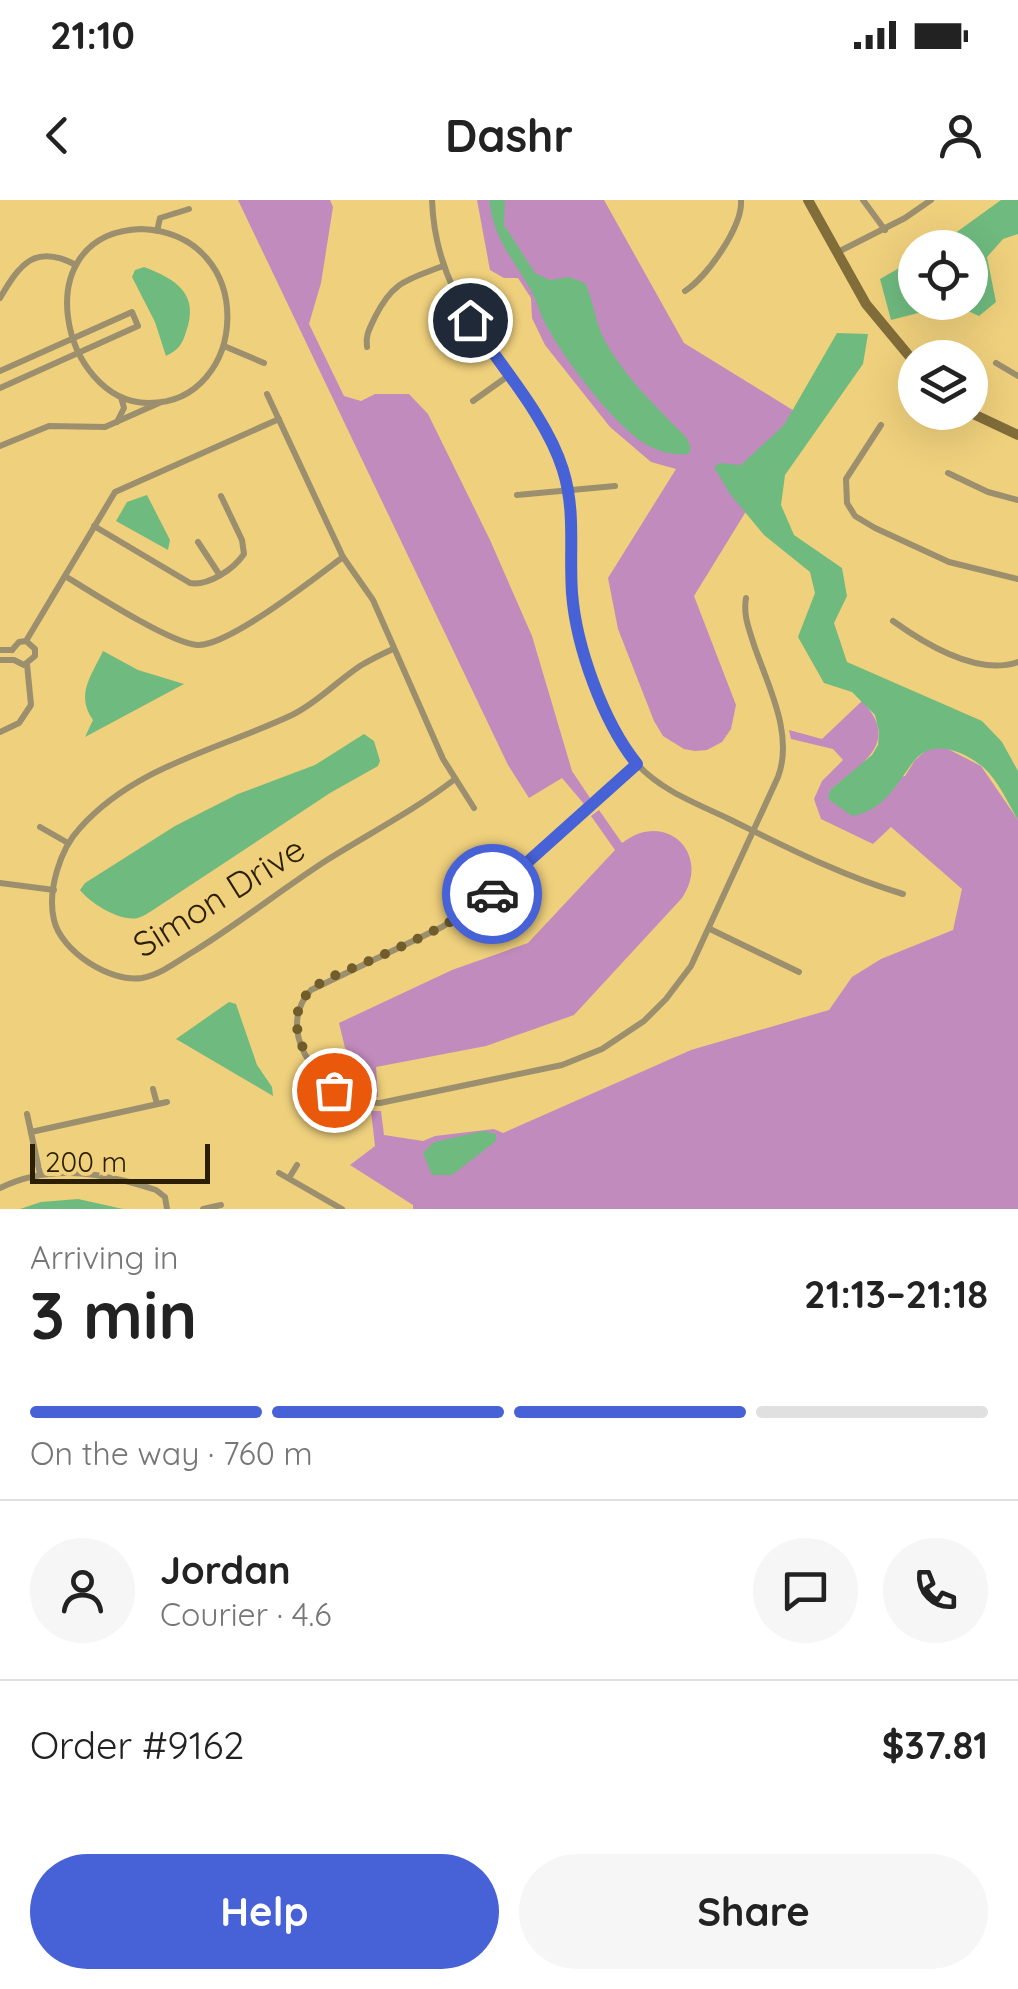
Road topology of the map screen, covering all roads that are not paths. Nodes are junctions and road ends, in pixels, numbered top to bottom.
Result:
1 (432, 200) edge
2 (741, 200) edge
3 (808, 200) edge
4 (862, 200) edge
5 (931, 200) edge
6 (189, 208) dead end
7 (885, 230) junction
8 (156, 232) junction
9 (837, 253) junction
10 (76, 264) junction
11 (443, 266) junction
12 (685, 291) dead end
13 (0, 298) edge
14 (74, 338) junction
15 (898, 344) edge
16 (224, 346) junction
17 (367, 347) dead end
18 (81, 352) junction
19 (264, 363) dead end
20 (996, 363) dead end
21 (0, 371) edge
22 (508, 376) junction
23 (1018, 376) edge
24 (0, 388) edge
25 (267, 394) dead end
26 (120, 396) junction
27 (164, 401) junction
28 (473, 401) dead end
29 (279, 419) junction
30 (988, 421) edge
31 (116, 423) junction
32 (881, 425) dead end
33 (1018, 436) edge
34 (0, 446) edge
35 (948, 473) dead end
36 (615, 486) dead end
37 (568, 490) junction
38 (517, 494) dead end
39 (222, 496) dead end
40 (1018, 500) edge
41 (94, 526) junction
42 (198, 542) dead end
43 (343, 557) junction
44 (219, 574) junction
45 (65, 576) junction
46 (1018, 579) edge
47 (746, 598) dead end
48 (893, 622) dead end
49 (26, 641) junction
50 (393, 649) junction
51 (0, 650) edge
52 (12, 650) junction
53 (0, 660) edge
54 (14, 660) junction
55 (1018, 662) edge
56 (27, 664) junction
57 (0, 732) edge
58 (637, 764) junction
59 (455, 779) junction
60 (474, 808) dead end
61 (40, 827) dead end
62 (754, 832) junction
63 (68, 844) junction
64 (0, 883) edge
65 (54, 890) junction
66 (903, 894) dead end
67 (710, 929) junction
68 (798, 972) dead end
69 (154, 1089) dead end
70 (166, 1102) dead end
71 (157, 1104) junction
72 (27, 1114) dead end
73 (31, 1132) junction
74 (297, 1165) dead end
75 (279, 1172) dead end
76 (40, 1174) junction
77 (289, 1178) junction
78 (0, 1187) edge
79 (221, 1205) dead end
80 (168, 1209) edge
81 (203, 1209) edge
82 (342, 1209) edge

1 - 11 street
2 - 12 street
3 - 9 street
4 - 7 street
5 - 7 street
6 - 8 street
7 - 9 street
8 - 10 street
8 - 16 street
9 - 15 street
10 - 13 street
10 - 14 street
11 - 17 street
11 - 22 street
14 - 18 street
14 - 18 street
14 - 21 street
16 - 19 street
16 - 27 street
18 - 24 street
18 - 26 street
20 - 23 street
22 - 28 street
22 - 37 street
25 - 29 street
26 - 27 street
26 - 31 street
27 - 31 street
29 - 41 street
29 - 43 street
30 - 33 street
31 - 34 street
32 - 46 street
35 - 40 street
36 - 37 street
37 - 38 street
37 - 58 street
39 - 44 street
41 - 44 street
41 - 45 street
42 - 44 street
43 - 45 street
43 - 50 street
45 - 49 street
47 - 62 street
48 - 55 street
49 - 52 street
49 - 56 street
50 - 59 street
50 - 63 street, Simon Drive
51 - 52 street
52 - 54 street
53 - 54 street
54 - 56 street
56 - 57 street
58 - 62 street
58 - 67 street
59 - 60 street
59 - 65 street, Simon Drive
61 - 63 street
62 - 66 street
62 - 67 street
63 - 65 street, Simon Drive
64 - 65 street
67 - 68 street
69 - 71 street
70 - 71 street
71 - 73 street
72 - 73 street
73 - 76 street
74 - 77 street
75 - 77 street
76 - 78 street
76 - 80 street
77 - 82 street
79 - 81 street

